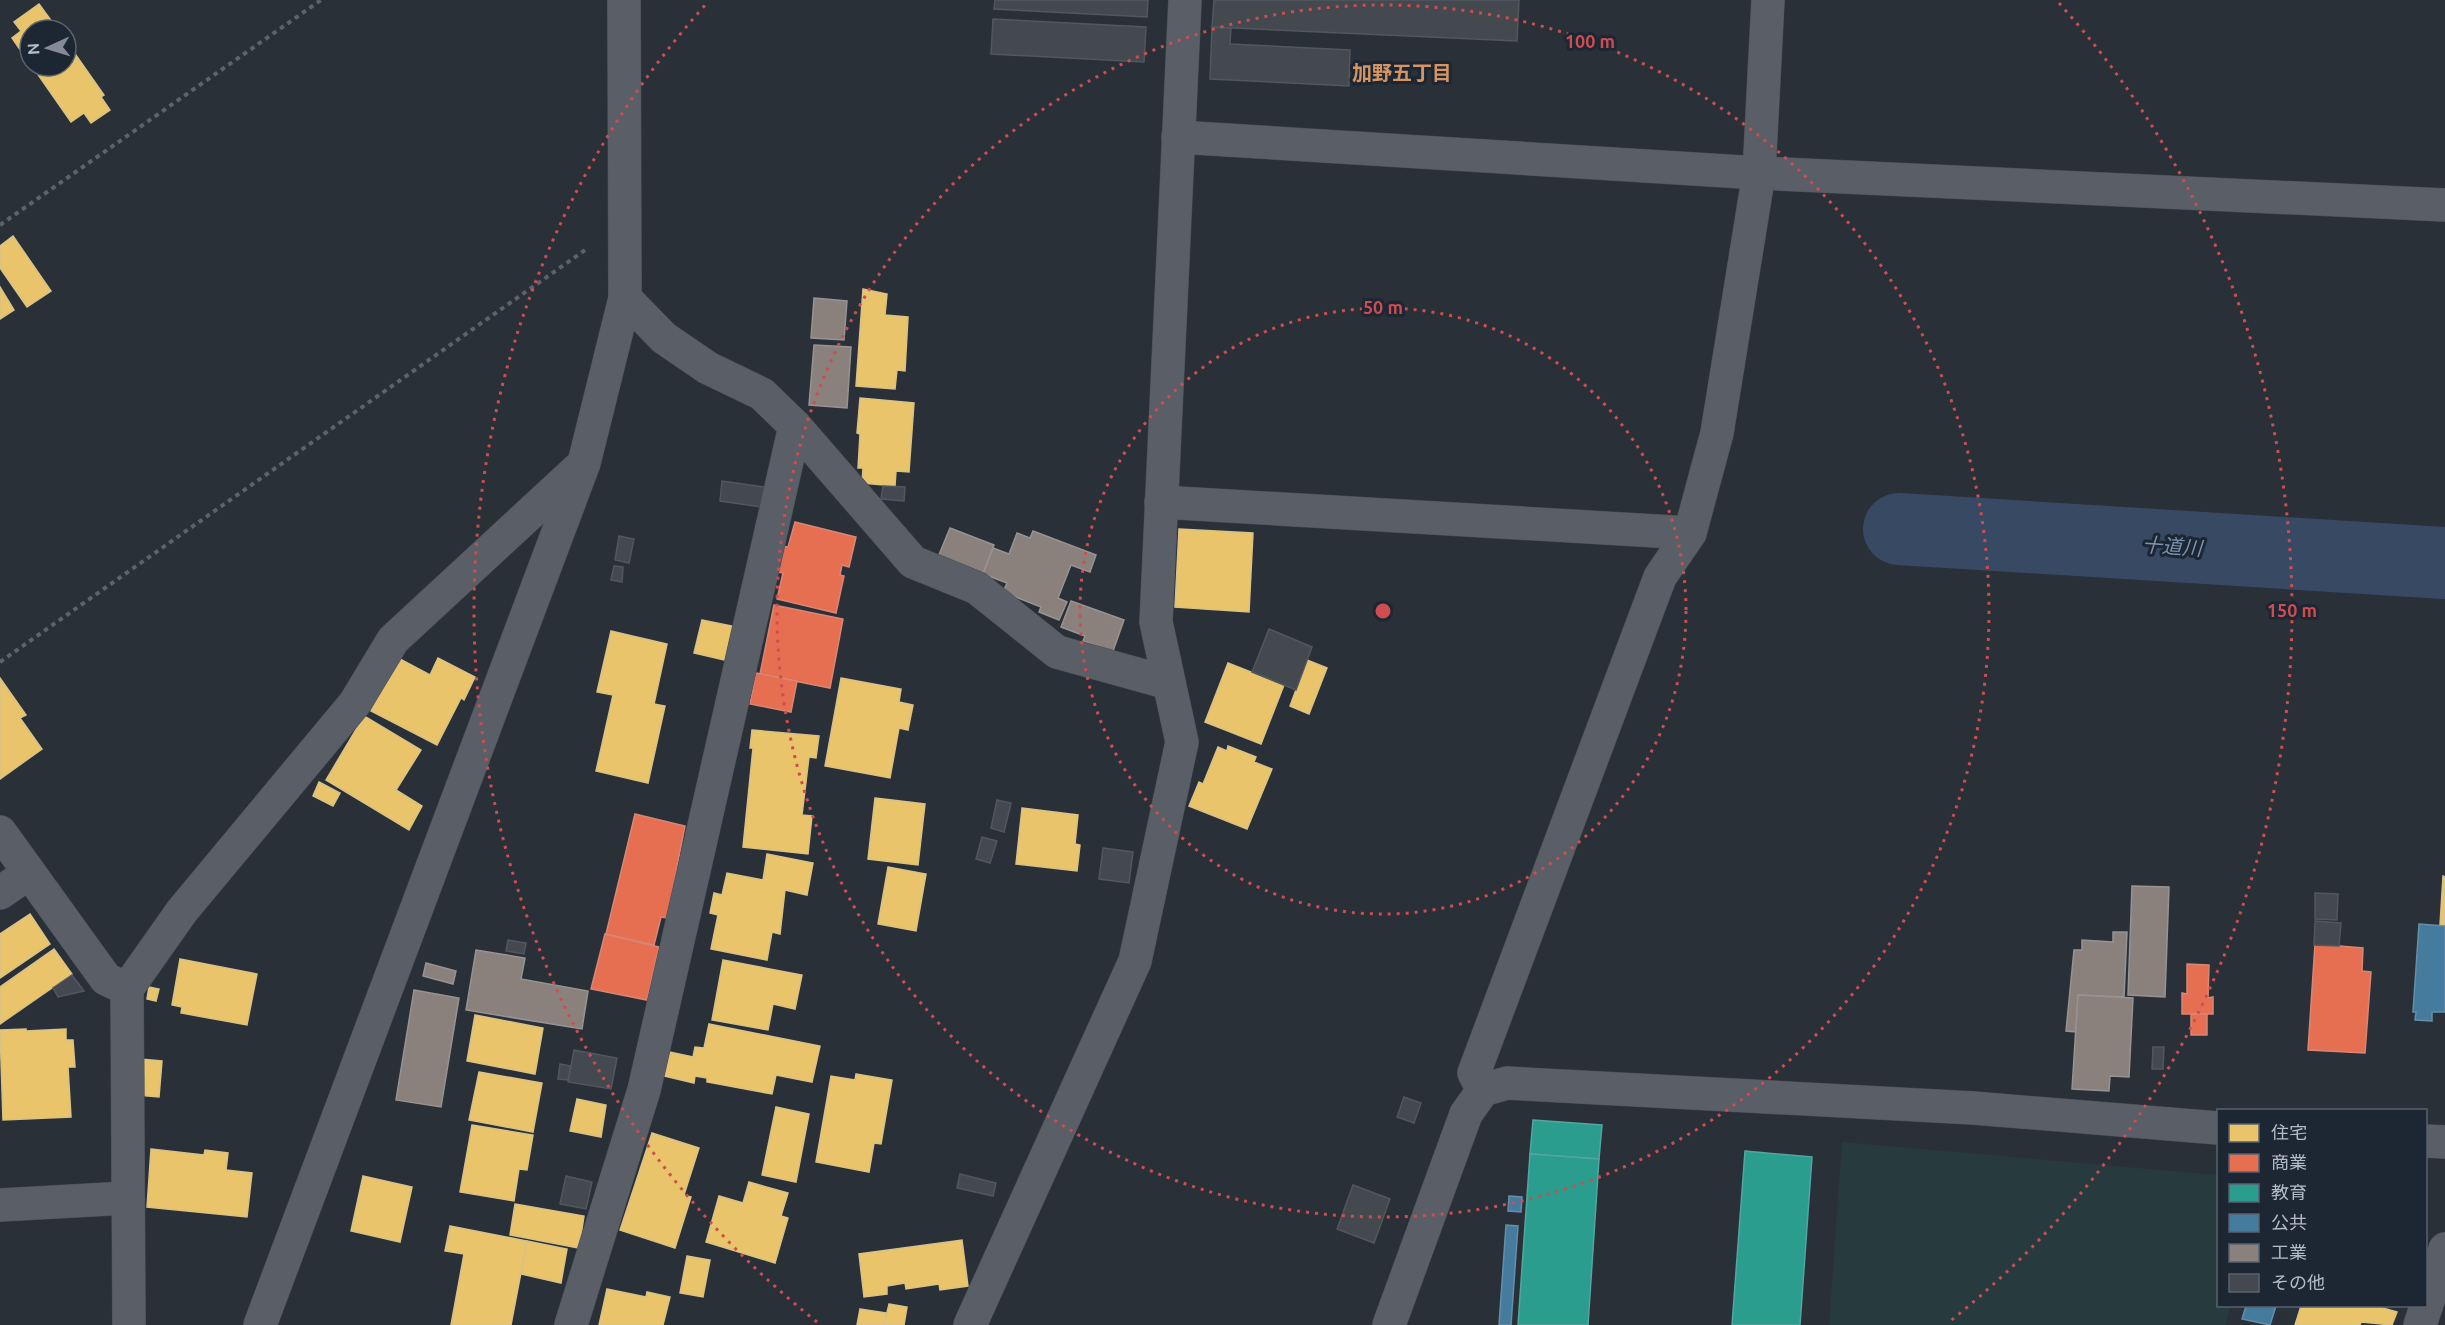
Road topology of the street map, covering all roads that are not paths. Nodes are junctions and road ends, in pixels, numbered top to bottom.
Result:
1 (624, 0) edge
2 (1185, 0) edge
3 (1768, 0) edge
4 (1178, 137) junction
5 (1759, 173) junction
6 (2445, 205) edge
7 (625, 298) junction
8 (795, 426) junction
9 (584, 463) junction
10 (1161, 502) junction
11 (1690, 533) junction
12 (1169, 683) junction
13 (0, 832) edge
14 (29, 873) junction
15 (0, 893) edge
16 (127, 989) junction
17 (1484, 1090) junction
18 (2217, 1128) edge
19 (2427, 1141) edge
20 (2445, 1142) edge
21 (127, 1198) junction
22 (0, 1205) edge
23 (2445, 1249) edge
24 (2427, 1304) edge
25 (2426, 1307) edge
26 (129, 1325) edge
27 (260, 1325) edge
28 (571, 1325) edge
29 (970, 1325) edge
30 (1389, 1325) edge
31 (2420, 1325) edge

1 - 7 street
2 - 4 street
3 - 5 street
4 - 5 street
4 - 10 street
5 - 6 street
5 - 11 street
7 - 8 street
7 - 9 street
8 - 12 street
8 - 28 street
9 - 16 street
9 - 27 street
10 - 11 street
10 - 12 street
11 - 17 street
12 - 29 street
13 - 14 street
14 - 15 street
14 - 16 street
16 - 21 street
17 - 18 street
17 - 30 street
19 - 20 street
21 - 22 street
21 - 26 street
23 - 24 street
25 - 31 street

